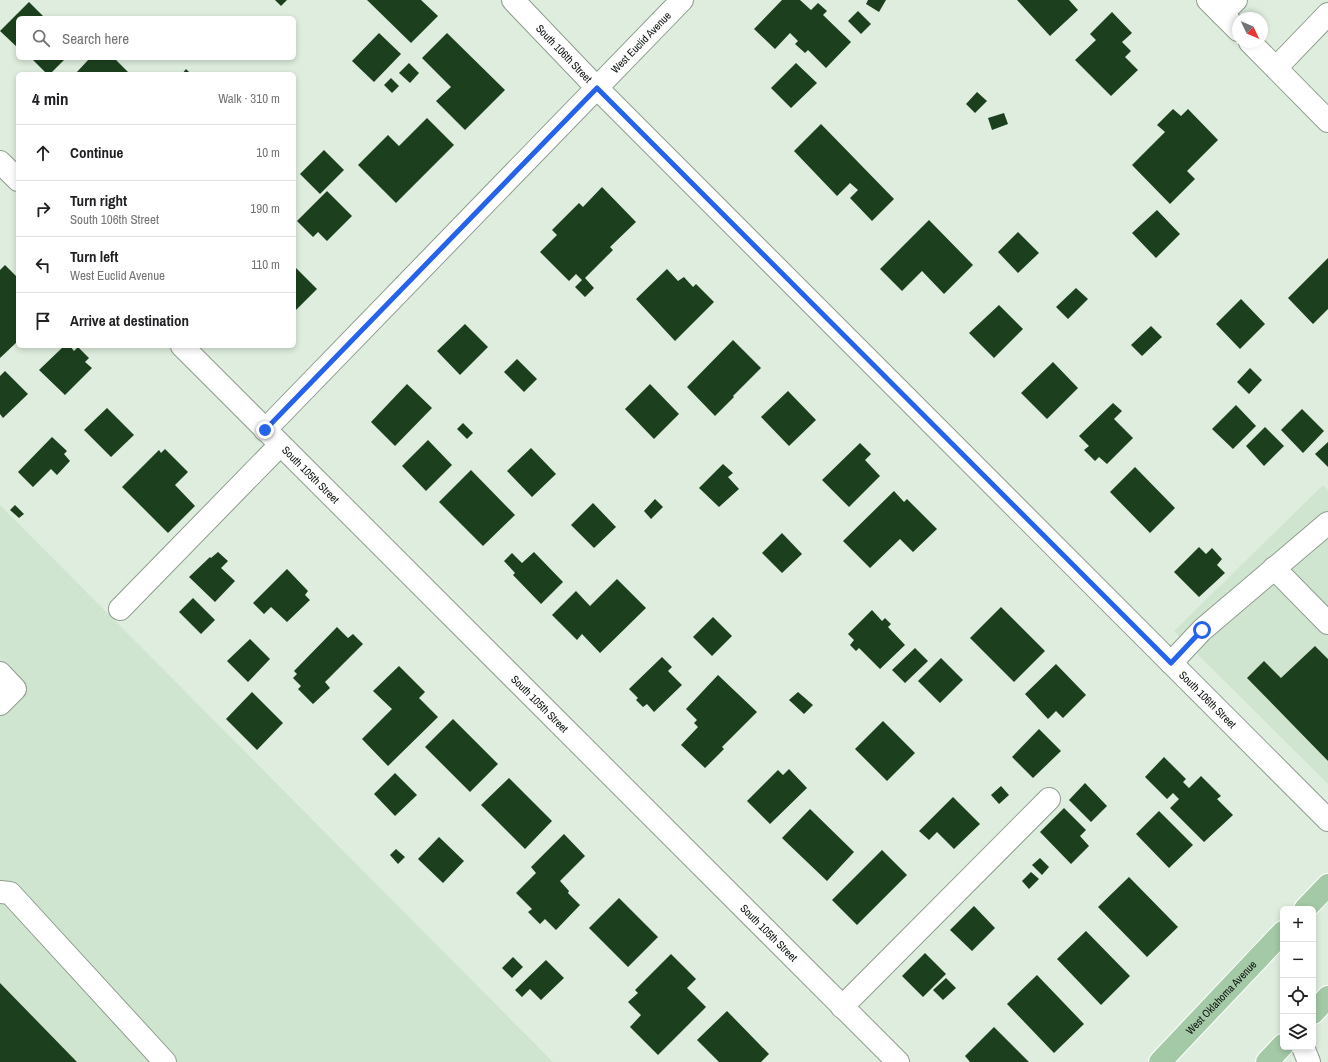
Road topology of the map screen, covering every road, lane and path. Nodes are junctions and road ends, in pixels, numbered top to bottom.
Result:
1 (513, 0) edge
2 (682, 0) edge
3 (1222, 5) edge
4 (1328, 14) edge
5 (1232, 21) edge
6 (1256, 48) edge
7 (1276, 68) junction
8 (597, 88) junction
9 (1328, 121) edge
10 (0, 162) edge
11 (16, 178) edge
12 (184, 348) edge
13 (272, 437) junction
14 (1328, 523) edge
15 (1274, 568) junction
16 (120, 609) dead end
17 (1328, 623) edge
18 (1171, 663) junction
19 (0, 673) edge
20 (0, 704) edge
21 (1050, 799) dead end
22 (1328, 820) edge
23 (1328, 885) edge
24 (0, 892) edge
25 (1308, 906) edge
26 (1280, 935) edge
27 (1328, 997) edge
28 (842, 1007) junction
29 (1316, 1010) edge
30 (1280, 1048) edge
31 (1304, 1050) edge
32 (165, 1062) edge
33 (898, 1062) edge
34 (1160, 1062) edge
35 (1267, 1062) edge
36 (1309, 1062) edge

1 - 8 street, South 106th Street
2 - 8 street, West Euclid Avenue
3 - 5 street
4 - 7 street
6 - 7 street
7 - 9 street
8 - 13 street, West Euclid Avenue
8 - 18 street, South 106th Street
10 - 11 street
12 - 13 street, South 105th Street
13 - 16 street, West Euclid Avenue
13 - 28 street, South 105th Street
14 - 15 street
15 - 17 street
15 - 18 street
18 - 22 street, South 106th Street
19 - 20 street
21 - 28 street
23 - 25 main road
24 - 32 street
26 - 34 main road, West Oklahoma Avenue
27 - 29 main road
28 - 33 street, South 105th Street
30 - 35 main road
31 - 36 street

